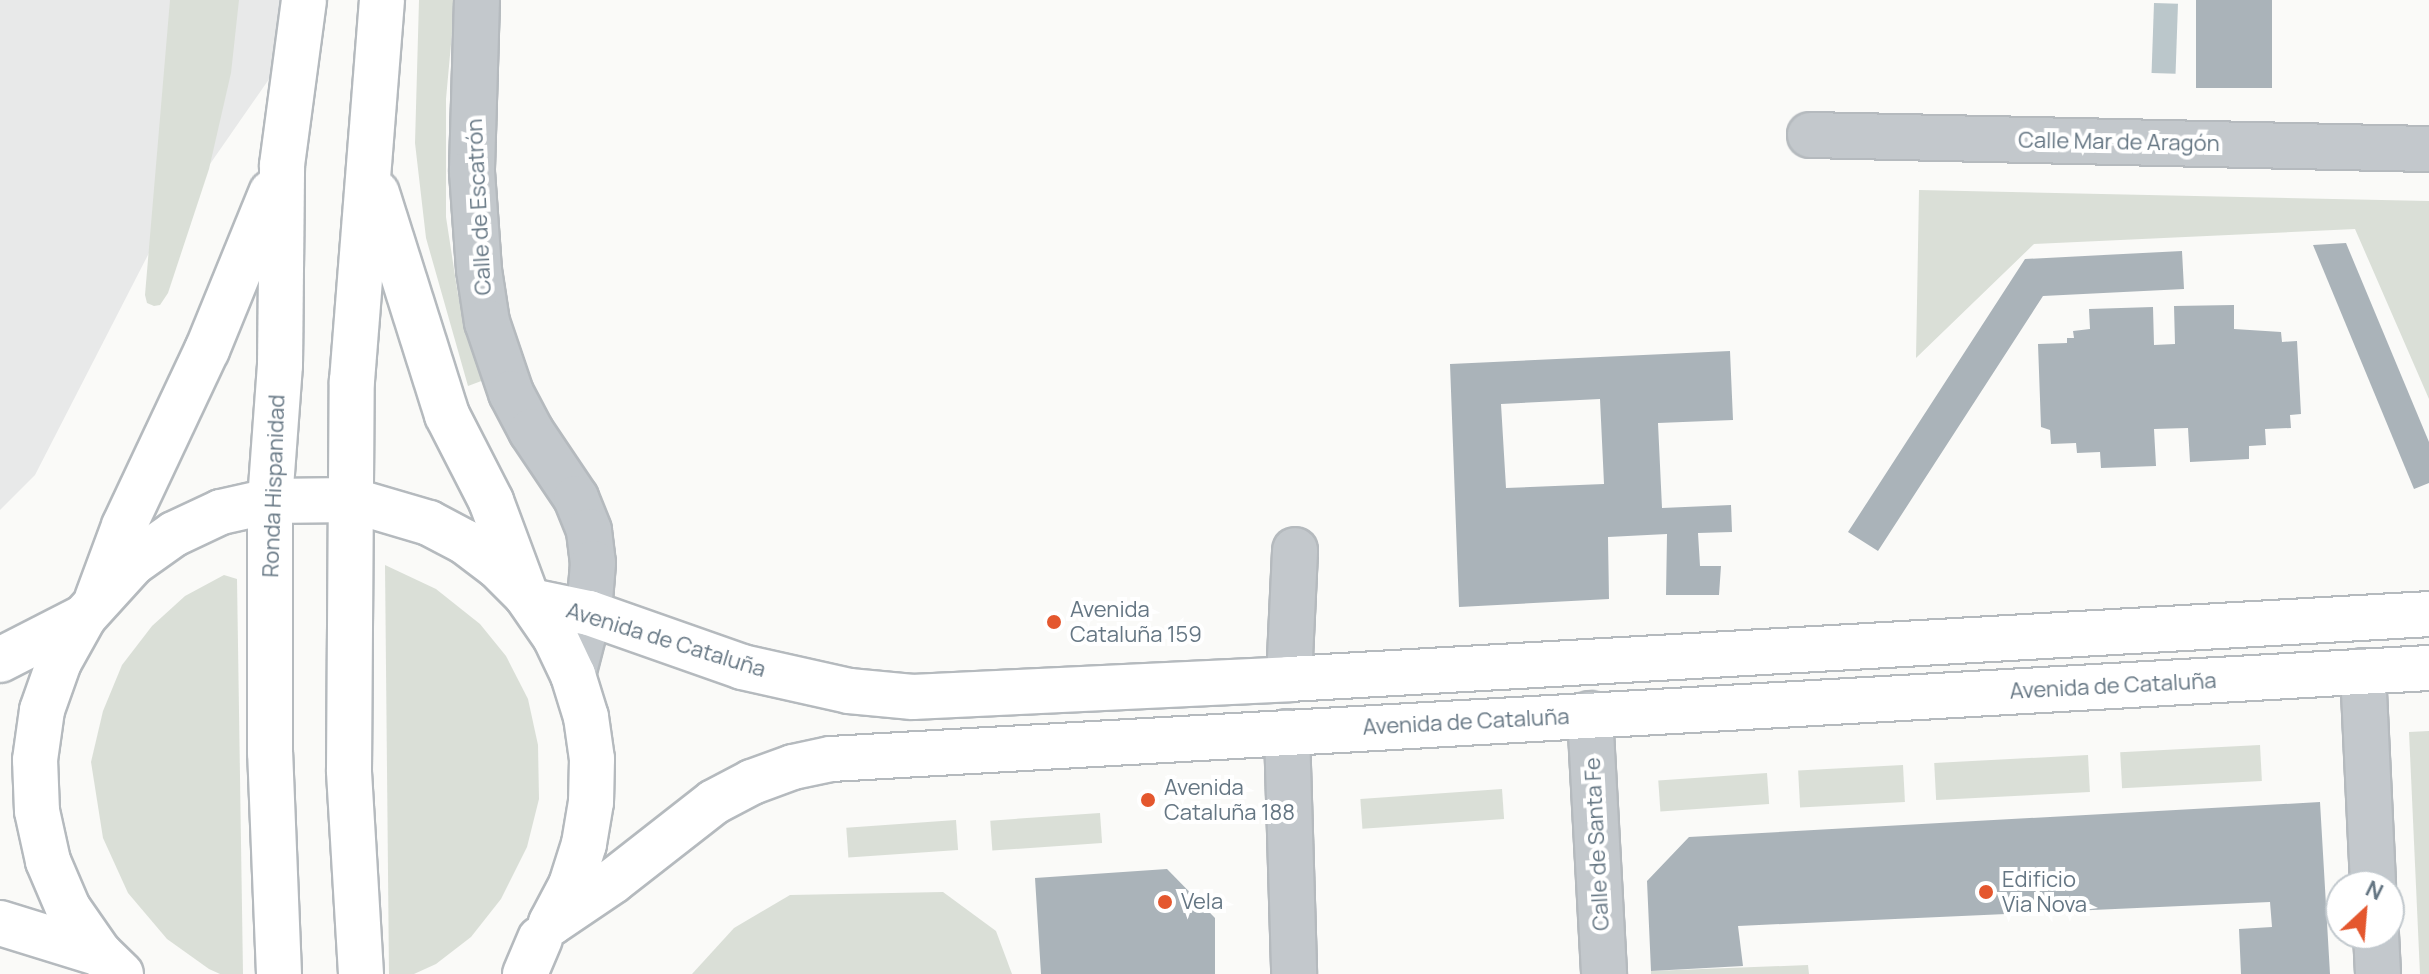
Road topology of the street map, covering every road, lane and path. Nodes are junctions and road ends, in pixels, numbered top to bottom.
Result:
1 (304, 0) edge
2 (382, 0) edge
3 (477, 0) edge
4 (1810, 135) dead end
5 (2429, 149) edge
6 (282, 165) junction
7 (370, 171) junction
8 (351, 500) junction
9 (270, 501) junction
10 (1295, 550) dead end
11 (528, 598) junction
12 (90, 608) junction
13 (589, 613) junction
14 (2429, 614) edge
15 (0, 660) edge
16 (2429, 668) edge
17 (2363, 671) junction
18 (573, 675) junction
19 (1289, 679) junction
20 (1590, 714) junction
21 (1287, 732) junction
22 (2372, 870) edge
23 (0, 923) edge
24 (539, 945) edge
25 (2377, 950) edge
26 (105, 965) edge
27 (279, 974) edge
28 (361, 974) edge
29 (509, 974) edge
30 (1294, 974) edge
31 (1604, 974) edge
32 (2378, 974) edge

1 - 6 main road, Ronda Hispanidad
2 - 7 main road
3 - 13 street, Calle de Escatrón
4 - 5 street, Calle Mar de Aragón
6 - 9 main road, Ronda Hispanidad
6 - 12 main road
7 - 8 main road
7 - 11 main road
8 - 9 main road, Avenida de Cataluña
8 - 11 main road, Avenida de Cataluña
8 - 28 main road
9 - 12 main road, Avenida de Cataluña
9 - 27 main road, Ronda Hispanidad
10 - 19 street
11 - 13 main road, Avenida de Cataluña
11 - 18 main road, Avenida de Cataluña
12 - 15 main road, Avenida de Cataluña
12 - 26 main road, Avenida de Cataluña
13 - 18 street, Calle de Escatrón
13 - 19 main road, Avenida de Cataluña
14 - 19 main road, Avenida de Cataluña
16 - 17 main road, Avenida de Cataluña
17 - 20 main road, Avenida de Cataluña
17 - 22 street
18 - 24 main road, Avenida de Cataluña
20 - 21 main road, Avenida de Cataluña
20 - 31 street, Calle de Santa Fe
21 - 24 main road, Avenida de Cataluña
21 - 30 street
23 - 26 main road, Avenida de Cataluña
24 - 29 main road, Avenida de Cataluña
25 - 32 street

